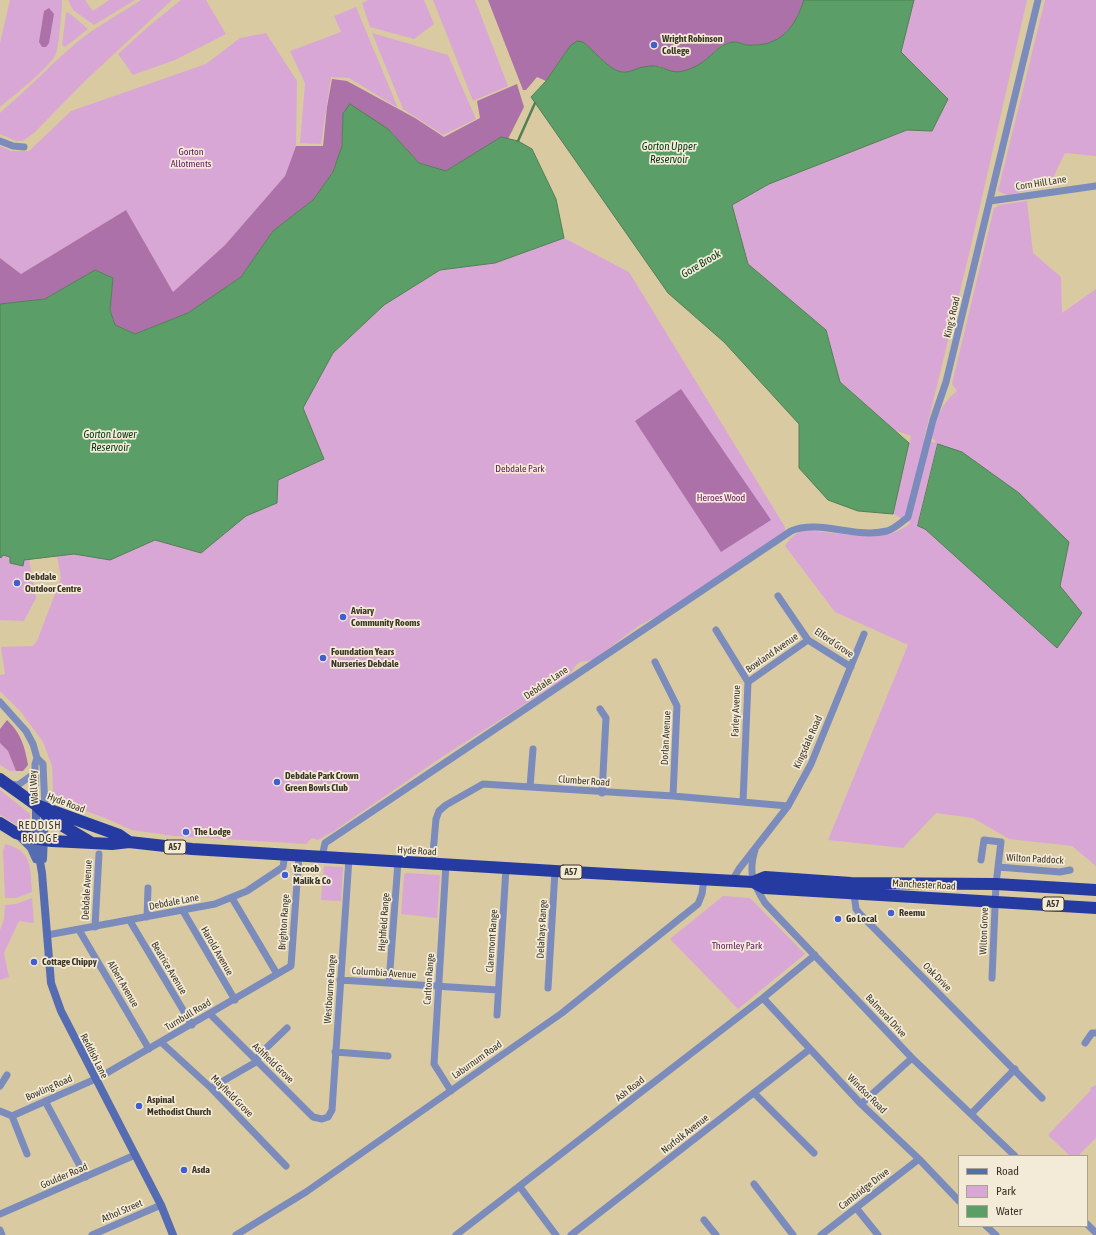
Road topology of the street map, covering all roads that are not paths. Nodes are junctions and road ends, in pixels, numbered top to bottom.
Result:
1 (1038, 0) edge
2 (1, 142) edge
3 (24, 147) dead end
4 (1096, 186) edge
5 (990, 201) junction
6 (791, 531) joint
7 (778, 596) dead end
8 (716, 630) dead end
9 (864, 634) dead end
10 (808, 640) junction
11 (655, 662) dead end
12 (851, 667) junction
13 (748, 682) junction
14 (0, 702) edge
15 (600, 709) dead end
16 (533, 749) dead end
17 (37, 758) junction
18 (35, 773) junction
19 (12, 784) edge
20 (530, 787) junction
21 (602, 793) junction
22 (672, 796) junction
23 (743, 802) junction
24 (788, 806) junction
25 (42, 809) junction
26 (1, 824) edge
27 (36, 841) junction
28 (129, 842) junction
29 (91, 843) junction
30 (755, 850) junction
31 (99, 854) dead end
32 (285, 854) junction
33 (299, 855) junction
34 (322, 857) junction
35 (349, 858) junction
36 (981, 860) dead end
37 (398, 862) junction
38 (432, 864) junction
39 (446, 864) junction
40 (998, 867) junction
41 (506, 868) junction
42 (1070, 870) dead end
43 (555, 872) junction
44 (42, 873) junction
45 (704, 879) junction
46 (732, 881) junction
47 (753, 882) junction
48 (996, 884) junction
49 (148, 888) dead end
50 (1096, 890) edge
51 (854, 894) junction
52 (232, 898) junction
53 (995, 900) junction
54 (1096, 908) edge
55 (183, 911) junction
56 (147, 917) junction
57 (130, 921) junction
58 (95, 927) junction
59 (79, 930) junction
60 (47, 935) junction
61 (815, 955) junction
62 (291, 966) joint
63 (277, 974) junction
64 (992, 978) dead end
65 (340, 980) junction
66 (389, 983) junction
67 (439, 987) junction
68 (548, 988) dead end
69 (498, 990) junction
70 (763, 998) junction
71 (235, 1000) junction
72 (210, 1014) junction
73 (497, 1015) dead end
74 (192, 1025) junction
75 (287, 1028) dead end
76 (1096, 1034) edge
77 (162, 1043) junction
78 (1085, 1043) dead end
79 (149, 1049) junction
80 (810, 1049) junction
81 (335, 1052) junction
82 (388, 1056) dead end
83 (912, 1058) junction
84 (256, 1062) junction
85 (1015, 1069) junction
86 (7, 1076) dead end
87 (95, 1079) junction
88 (0, 1086) edge
89 (211, 1088) junction
90 (451, 1091) junction
91 (754, 1093) junction
92 (1042, 1098) dead end
93 (45, 1101) junction
94 (861, 1104) junction
95 (0, 1111) edge
96 (972, 1113) junction
97 (12, 1116) junction
98 (326, 1118) joint
99 (814, 1153) dead end
100 (28, 1154) dead end
101 (135, 1155) junction
102 (1013, 1155) edge
103 (919, 1159) junction
104 (286, 1166) dead end
105 (86, 1177) junction
106 (754, 1184) dead end
107 (520, 1187) junction
108 (958, 1200) edge
109 (161, 1205) junction
110 (857, 1209) junction
111 (0, 1214) edge
112 (704, 1220) dead end
113 (1088, 1225) edge
114 (987, 1227) edge
115 (0, 1230) edge
116 (1096, 1233) edge
117 (2, 1235) edge
118 (92, 1235) edge
119 (173, 1235) edge
120 (236, 1235) edge
121 (456, 1235) edge
122 (556, 1235) edge
123 (571, 1235) edge
124 (716, 1235) edge
125 (793, 1235) edge
126 (822, 1235) edge
127 (878, 1235) edge
128 (996, 1235) edge

1 - 5 street, King's Road
2 - 3 street
4 - 5 street, Corn Hill Lane
5 - 6 street, King's Road
6 - 34 street, Debdale Lane
7 - 10 street, Elford Grove
8 - 13 street, Farley Avenue
9 - 12 street, Kingsdale Road
10 - 12 street, Elford Grove
10 - 13 street, Bowland Avenue
11 - 22 street, Dorlan Avenue
12 - 24 street, Kingsdale Road
13 - 23 street, Farley Avenue
14 - 17 street, Wall Way
15 - 21 street
16 - 20 street
17 - 18 street, Wall Way
17 - 25 street, Wall Way
18 - 19 street, Wall Way
18 - 25 street, Wall Way
19 - 25 highway, Hyde Road / A57
20 - 21 street, Clumber Road
20 - 38 street, Clumber Road
21 - 22 street, Clumber Road
22 - 23 street, Clumber Road
23 - 24 street, Clumber Road
24 - 30 street, Kingsdale Road
25 - 27 main road, Wall Way
25 - 27 main road, Wall Way
25 - 28 highway, Hyde Road / A57
25 - 29 highway, A57
26 - 27 highway, Hyde Road / A57
27 - 29 highway, Hyde Road / A57
27 - 44 main road, Reddish Lane
27 - 44 main road
28 - 29 highway, Hyde Road / A57
28 - 32 highway, Hyde Road / A57
30 - 46 street, Kingsdale Road
30 - 47 street, Kingsdale Road
31 - 58 street, Debdale Avenue
32 - 33 highway, Hyde Road / A57
32 - 52 street, Debdale Lane
33 - 34 highway, Hyde Road / A57
33 - 62 street, Brighton Range
34 - 35 highway, Hyde Road / A57
35 - 37 highway, Hyde Road / A57
35 - 65 street, Westbourne Range
36 - 40 street, Wilton Grove
37 - 38 highway, Hyde Road / A57
37 - 66 street, Highfield Range
38 - 39 highway, Hyde Road / A57
39 - 41 highway, Hyde Road / A57
39 - 67 street, Carlton Range
40 - 42 street, Wilton Paddock
40 - 48 street, Wilton Grove
41 - 43 highway, Hyde Road / A57
41 - 69 street, Claremont Range
43 - 45 highway, Hyde Road / A57
43 - 68 street, Delahays Range
44 - 60 main road, Reddish Lane
45 - 46 highway, Manchester Road / A57
45 - 90 street, Laburnum Road
46 - 47 highway, Manchester Road / A57
47 - 48 highway, Manchester Road / A57
47 - 51 highway, Manchester Road / A57
47 - 61 street, Balmoral Drive
48 - 50 highway, Manchester Road / A57
48 - 53 street, Wilton Grove
49 - 56 street
51 - 53 highway, Manchester Road / A57
51 - 85 street, Oak Drive
52 - 55 street, Debdale Lane
52 - 63 street
53 - 54 highway, Manchester Road / A57
53 - 64 street, Wilton Grove
55 - 56 street, Debdale Lane
55 - 71 street, Harold Avenue
56 - 57 street, Debdale Lane
57 - 58 street, Debdale Lane
57 - 74 street, Beatrice Avenue
58 - 59 street, Debdale Lane
59 - 60 street, Debdale Lane
59 - 79 street, Albert Avenue
60 - 87 main road, Reddish Lane
61 - 70 street, Ash Road
61 - 83 street, Balmoral Drive
62 - 63 street, Turnbull Road
63 - 71 street, Turnbull Road
65 - 66 street, Columbia Avenue
65 - 81 street, Westbourne Range
66 - 67 street, Columbia Avenue
67 - 69 street, Columbia Avenue
67 - 90 street, Carlton Range
69 - 73 street, Claremont Range
70 - 80 street, Windsor Road
70 - 107 street, Ash Road
71 - 72 street, Turnbull Road
72 - 74 street, Turnbull Road
72 - 84 street, Ashfield Grove
74 - 77 street, Turnbull Road
75 - 84 street
76 - 78 street
77 - 79 street, Turnbull Road
77 - 89 street, Mayfield Grove
79 - 87 street, Turnbull Road
80 - 91 street, Norfolk Avenue
80 - 94 street, Windsor Road
81 - 82 street
81 - 98 street, Westbourne Range
83 - 94 street
83 - 96 street, Balmoral Drive
84 - 89 street
84 - 98 street, Ashfield Grove
85 - 92 street, Oak Drive
85 - 96 street
86 - 88 street
87 - 93 street, Bowling Road
87 - 101 main road, Reddish Lane
89 - 104 street, Mayfield Grove
90 - 120 street, Laburnum Road
91 - 99 street
91 - 123 street, Norfolk Avenue
93 - 97 street, Bowling Road
93 - 105 street
94 - 103 street, Windsor Road
95 - 97 street
96 - 102 street, Balmoral Drive
97 - 100 street
101 - 105 street, Goulder Road
101 - 109 main road, Reddish Lane
103 - 108 street, Windsor Road
103 - 110 street, Cambridge Drive
105 - 111 street, Goulder Road
106 - 125 street
107 - 121 street, Ash Road
107 - 122 street
109 - 118 street, Athol Street
109 - 119 main road, Reddish Lane
110 - 126 street, Cambridge Drive
110 - 127 street
112 - 124 street
113 - 116 street
114 - 128 street
115 - 117 street

